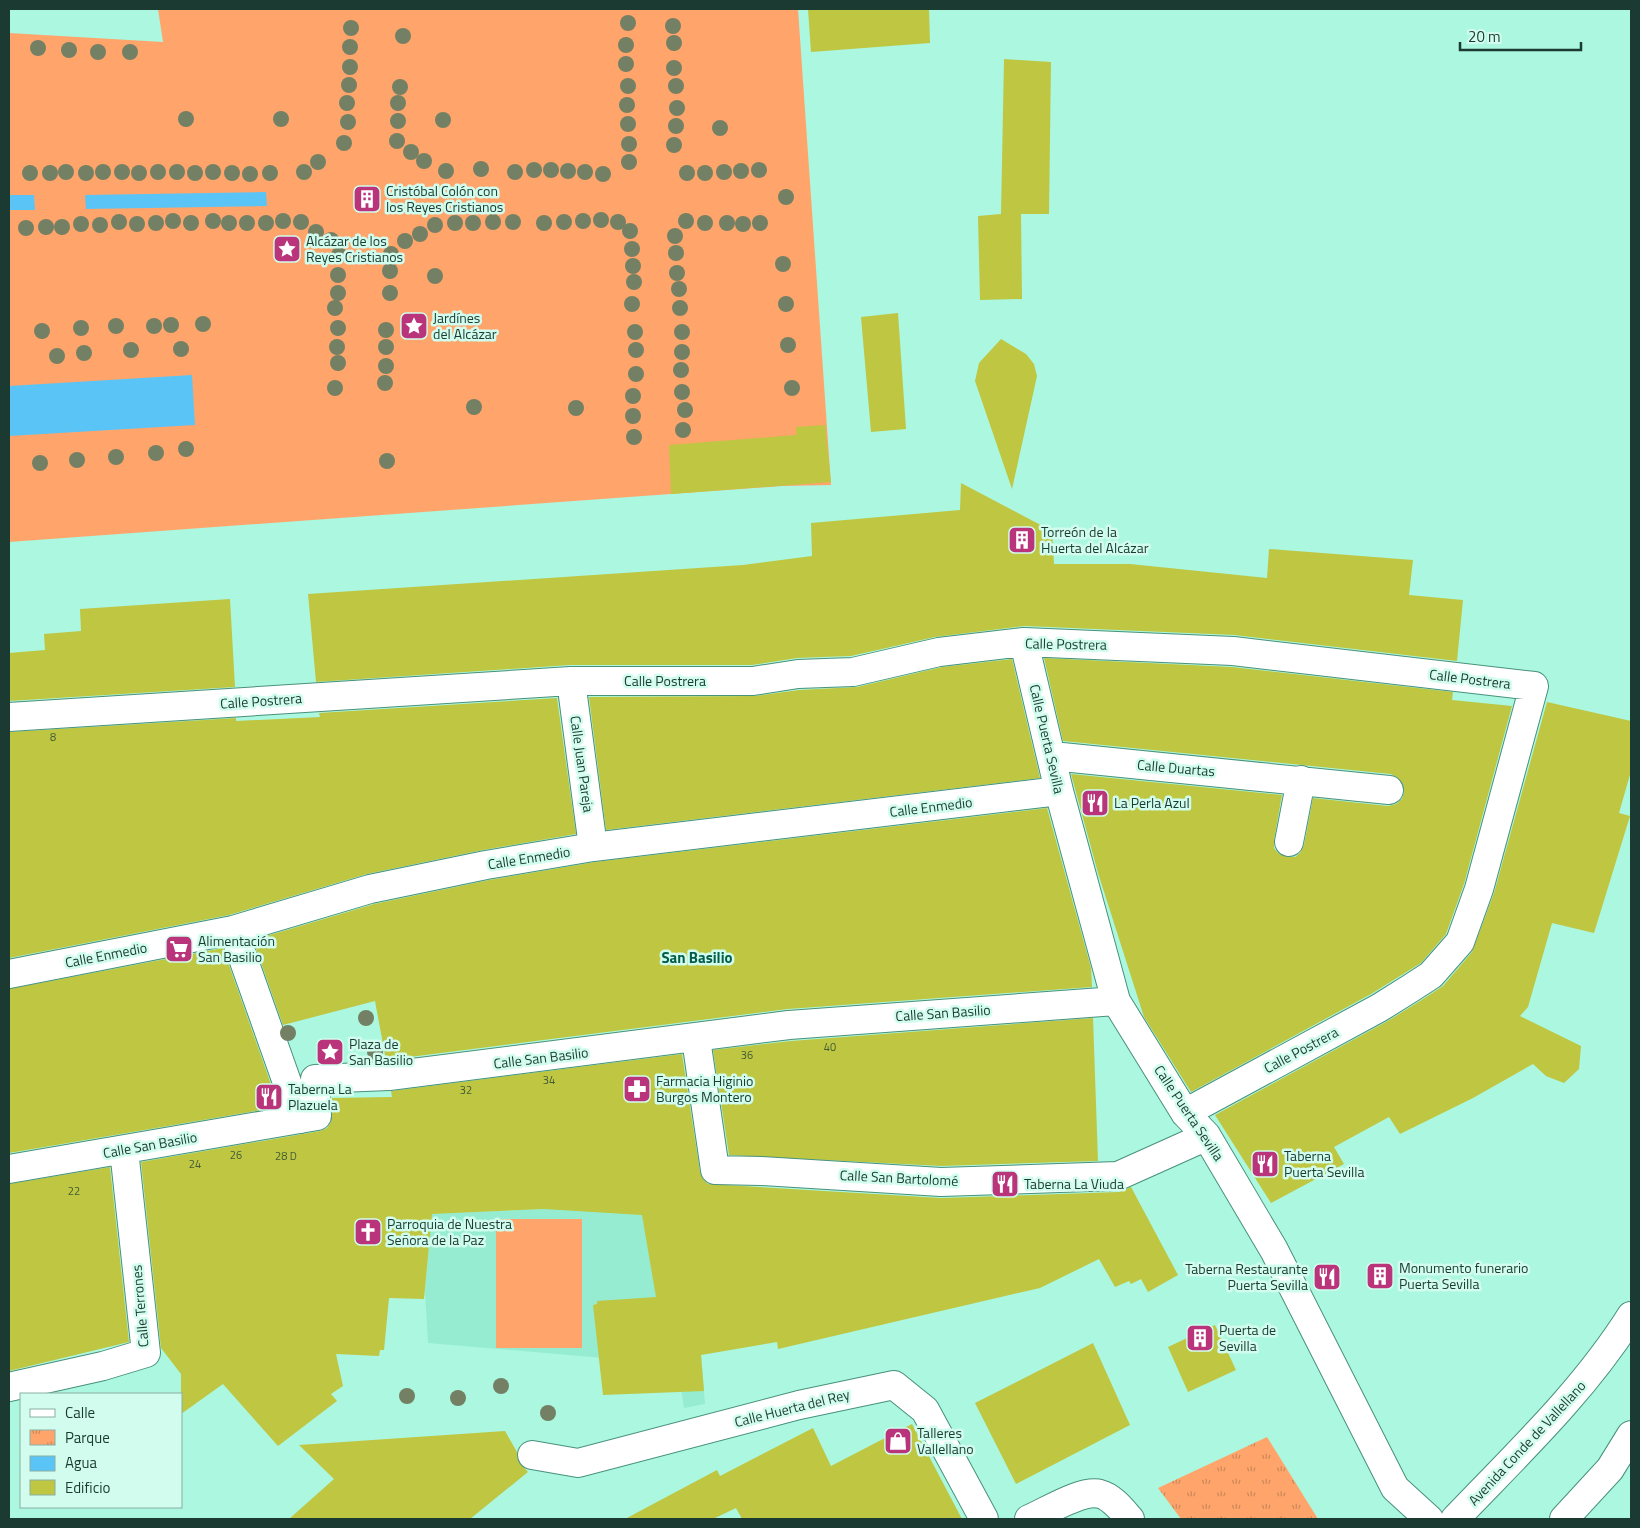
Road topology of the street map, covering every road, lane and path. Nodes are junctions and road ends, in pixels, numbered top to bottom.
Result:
1 (1024, 642) junction
2 (570, 681) junction
3 (9, 717) edge
4 (1052, 756) junction
5 (1301, 780) junction
6 (1389, 790) dead end
7 (1059, 791) junction
8 (1289, 842) dead end
9 (593, 847) junction
10 (233, 930) junction
11 (9, 974) edge
12 (1116, 1000) junction
13 (696, 1039) junction
14 (1184, 1113) junction
15 (300, 1119) junction
16 (1206, 1135) junction
17 (124, 1150) junction
18 (9, 1169) edge
19 (1631, 1316) edge
20 (9, 1387) edge
21 (1631, 1435) edge
22 (532, 1455) dead end
23 (984, 1519) edge
24 (1029, 1519) edge
25 (1130, 1519) edge
26 (1429, 1519) edge
27 (1455, 1519) edge
28 (1564, 1519) edge

1 - 2 street, Calle Postrera
1 - 4 street, Calle Puerta Sevilla
1 - 14 street, Calle Postrera
2 - 3 street, Calle Postrera
2 - 9 street, Calle Juan Pareja
4 - 5 street, Calle Duartas
4 - 7 street, Calle Puerta Sevilla
5 - 6 street, Calle Duartas
5 - 8 street
7 - 9 street, Calle Enmedio
7 - 12 street, Calle Puerta Sevilla
9 - 10 street, Calle Enmedio
10 - 11 street, Calle Enmedio
10 - 15 street
12 - 13 street, Calle San Basilio
12 - 14 street, Calle Puerta Sevilla
13 - 15 street, Calle San Basilio
13 - 16 street, Calle San Bartolomé
14 - 16 street, Calle Puerta Sevilla
15 - 17 street, Calle San Basilio
16 - 26 street, Calle Puerta Sevilla
17 - 18 street, Calle San Basilio
17 - 20 street, Calle Terrones
19 - 27 street, Avenida Conde de Vallellano
21 - 28 street
22 - 23 street, Calle Huerta del Rey
24 - 25 street

